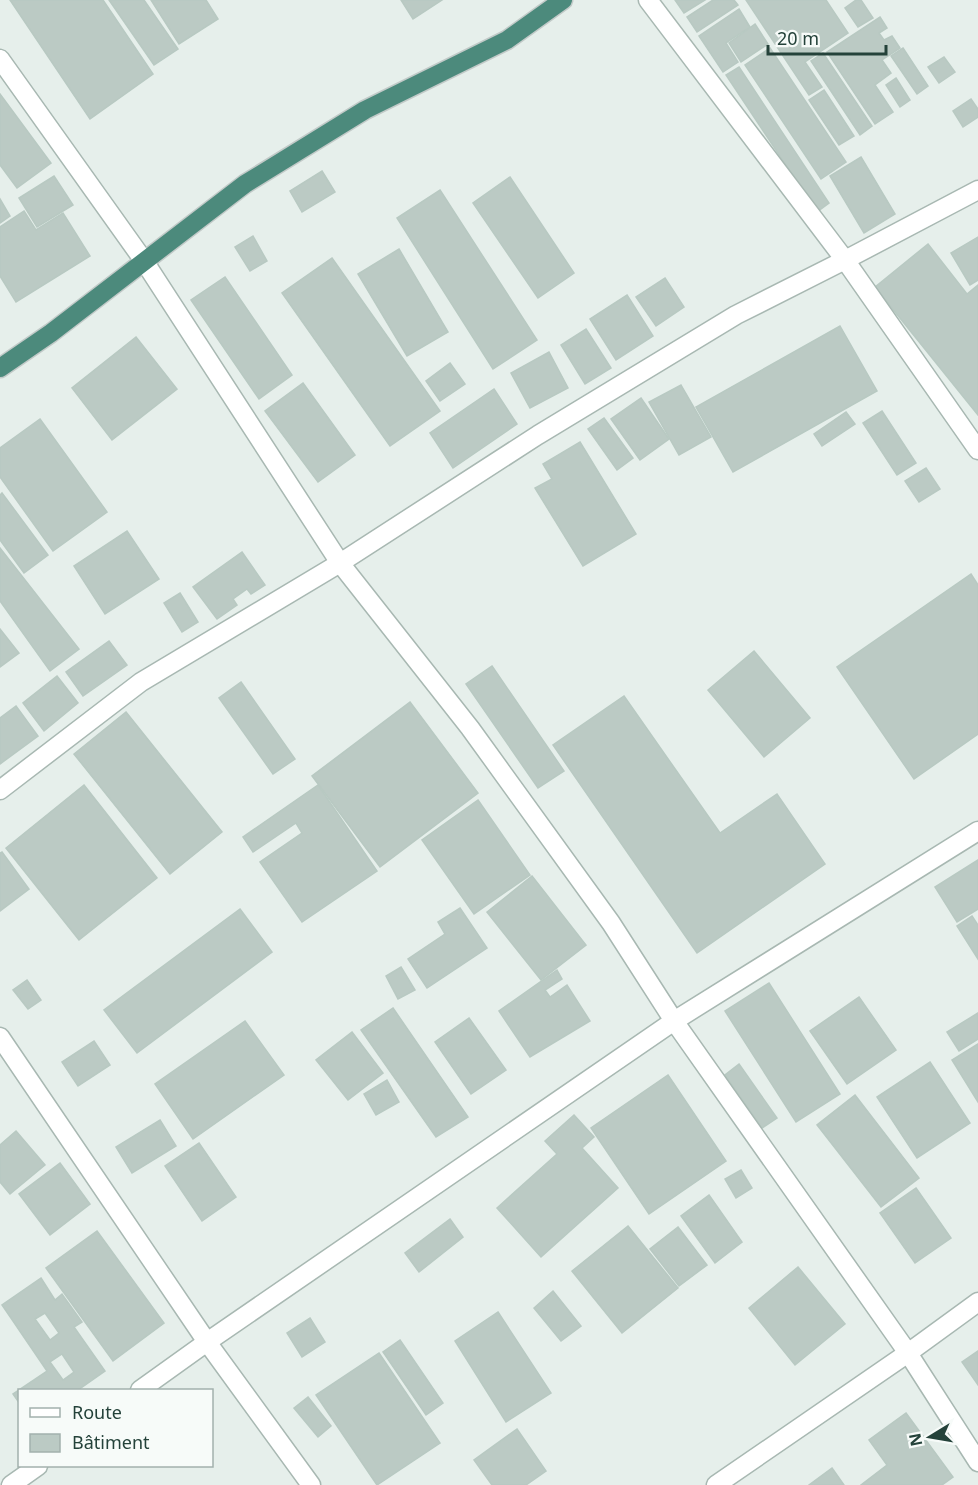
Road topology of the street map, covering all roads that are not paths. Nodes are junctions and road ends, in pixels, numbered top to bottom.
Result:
1 (563, 0) edge
2 (648, 0) edge
3 (0, 59) edge
4 (978, 190) edge
5 (844, 260) junction
6 (144, 261) junction
7 (0, 368) edge
8 (978, 450) edge
9 (340, 563) junction
10 (0, 790) edge
11 (978, 831) edge
12 (674, 1021) junction
13 (0, 1037) edge
14 (978, 1302) edge
15 (207, 1342) junction
16 (908, 1353) junction
17 (141, 1389) edge
18 (978, 1462) edge
19 (37, 1467) edge
20 (11, 1485) edge
21 (311, 1485) edge
22 (716, 1485) edge

1 - 6 highway
2 - 5 street
3 - 6 street
4 - 5 street
5 - 8 street
5 - 9 street
6 - 7 highway
6 - 9 street
9 - 10 street
9 - 12 street
11 - 12 street
12 - 15 street
12 - 16 street
13 - 15 street
14 - 16 street
15 - 17 street
15 - 21 street
16 - 18 street
16 - 22 street
19 - 20 street

